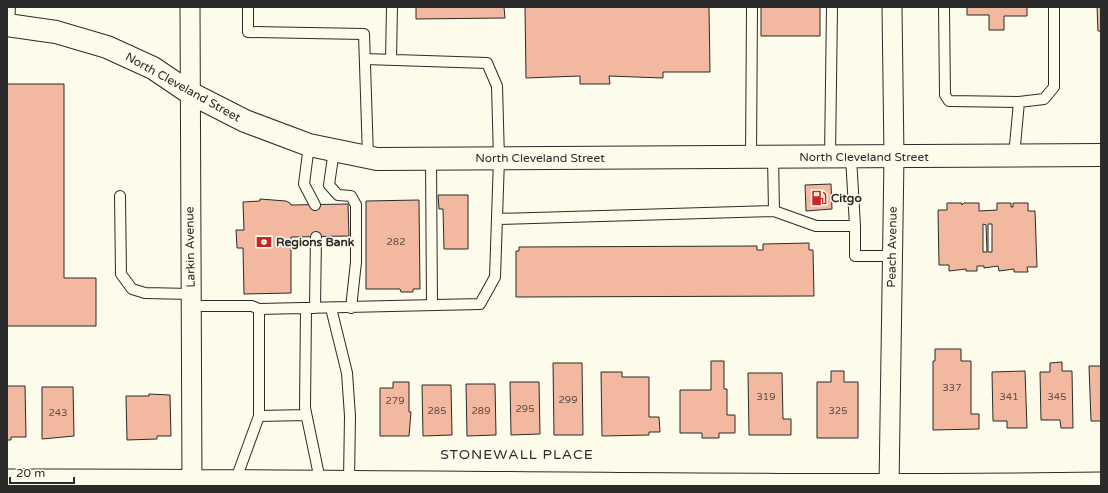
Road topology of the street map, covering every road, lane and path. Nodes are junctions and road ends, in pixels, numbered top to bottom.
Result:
1 (190, 7) edge
2 (248, 7) edge
3 (392, 7) edge
4 (752, 7) edge
5 (832, 7) edge
6 (892, 7) edge
7 (944, 7) edge
8 (1054, 7) edge
9 (9, 19) edge
10 (365, 59) junction
11 (391, 60) junction
12 (190, 93) junction
13 (1019, 102) junction
14 (309, 145) junction
15 (334, 150) junction
16 (1101, 155) edge
17 (1014, 156) junction
18 (368, 157) junction
19 (773, 157) junction
20 (840, 157) junction
21 (894, 157) junction
22 (499, 158) junction
23 (751, 158) junction
24 (431, 159) junction
25 (120, 196) dead end
26 (315, 205) dead end
27 (774, 211) junction
28 (497, 219) junction
29 (855, 226) junction
30 (316, 237) dead end
31 (892, 256) junction
32 (191, 300) junction
33 (432, 305) junction
34 (311, 308) junction
35 (331, 308) junction
36 (350, 308) junction
37 (259, 310) junction
38 (306, 415) junction
39 (259, 416) junction
40 (7, 479) edge
41 (236, 479) junction
42 (320, 480) junction
43 (349, 480) junction
44 (192, 482) edge
45 (1101, 482) edge
46 (889, 485) edge

1 - 12 street, Larkin Avenue
2 - 10 lane
3 - 11 lane
4 - 23 lane
5 - 20 lane
6 - 21 street, Peach Avenue
7 - 13 lane
8 - 13 lane
9 - 12 main road, North Cleveland Street
10 - 11 lane
10 - 18 lane
11 - 22 lane
12 - 14 main road, North Cleveland Street
12 - 32 street, Larkin Avenue
13 - 17 lane
14 - 15 main road, North Cleveland Street
14 - 26 lane
15 - 18 main road, North Cleveland Street
15 - 36 lane
16 - 17 main road, North Cleveland Street
17 - 21 main road, North Cleveland Street
18 - 24 main road, North Cleveland Street
19 - 20 main road, North Cleveland Street
19 - 23 main road, North Cleveland Street
19 - 27 lane
20 - 21 main road, North Cleveland Street
20 - 29 lane
21 - 31 street, Peach Avenue
22 - 23 main road, North Cleveland Street
22 - 24 main road, North Cleveland Street
22 - 28 lane
24 - 33 lane
25 - 32 lane
27 - 28 lane
27 - 29 lane
28 - 33 lane
29 - 31 lane
30 - 34 lane
31 - 46 street, Peach Avenue
32 - 37 lane
32 - 44 street, Larkin Avenue
33 - 36 lane
34 - 35 lane
34 - 37 lane
34 - 38 lane
35 - 36 lane
35 - 43 lane
37 - 39 lane
38 - 39 lane
38 - 42 lane
39 - 41 lane
40 - 44 street
41 - 42 street
41 - 44 street
42 - 43 street
43 - 46 street
45 - 46 street

